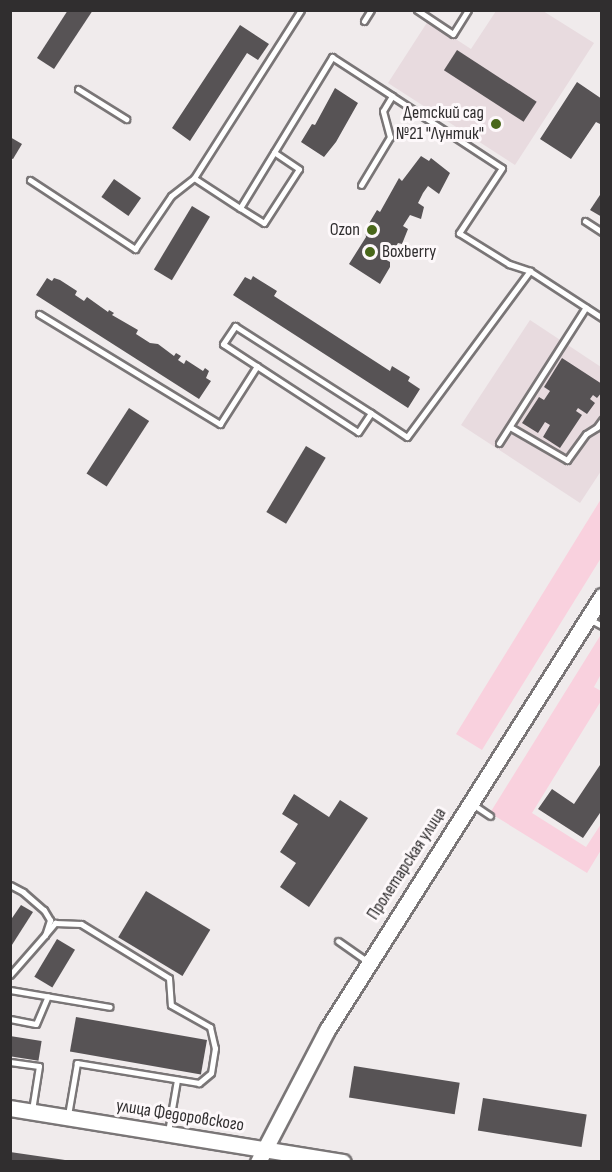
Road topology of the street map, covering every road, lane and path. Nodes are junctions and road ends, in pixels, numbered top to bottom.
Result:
1 (301, 10) edge
2 (371, 10) edge
3 (417, 10) edge
4 (468, 10) edge
5 (364, 21) dead end
6 (78, 89) dead end
7 (392, 96) junction
8 (126, 119) dead end
9 (274, 152) junction
10 (194, 178) junction
11 (30, 180) dead end
12 (361, 184) dead end
13 (240, 208) junction
14 (585, 221) dead end
15 (602, 232) edge
16 (530, 272) junction
17 (586, 308) junction
18 (39, 314) dead end
19 (602, 318) edge
20 (257, 366) junction
21 (371, 413) junction
22 (602, 420) edge
23 (510, 426) junction
24 (499, 443) dead end
25 (602, 596) edge
26 (587, 618) junction
27 (602, 626) edge
28 (470, 802) junction
29 (490, 816) dead end
30 (10, 885) edge
31 (45, 936) junction
32 (338, 941) dead end
33 (368, 962) junction
34 (10, 975) edge
35 (10, 990) edge
36 (48, 996) junction
37 (110, 1007) dead end
38 (10, 1019) edge
39 (10, 1062) edge
40 (177, 1080) junction
41 (10, 1108) edge
42 (31, 1111) junction
43 (68, 1117) junction
44 (168, 1133) junction
45 (262, 1155) edge
46 (344, 1161) edge

1 - 10 lane
2 - 5 lane
3 - 4 lane
6 - 8 lane
7 - 9 lane
7 - 12 lane
7 - 16 lane
9 - 13 lane
9 - 13 lane
10 - 11 lane
10 - 13 lane
14 - 15 lane
16 - 17 lane
16 - 21 lane
17 - 19 lane
17 - 23 lane
18 - 20 lane
20 - 21 lane
20 - 21 lane
22 - 23 lane
23 - 24 lane
25 - 26 street, Пролетарская улица
26 - 27 lane
26 - 28 street, Пролетарская улица
28 - 29 lane
28 - 33 street, Пролетарская улица
30 - 31 lane
31 - 34 lane
31 - 40 lane
32 - 33 lane
33 - 45 street, Пролетарская улица
35 - 36 lane
36 - 37 lane
36 - 38 lane
39 - 42 lane
40 - 43 lane
40 - 44 lane
41 - 42 street, улица Федоровского
42 - 43 street, улица Федоровского
43 - 44 street, улица Федоровского
44 - 45 street, улица Федоровского
45 - 46 street, улица Федоровского

